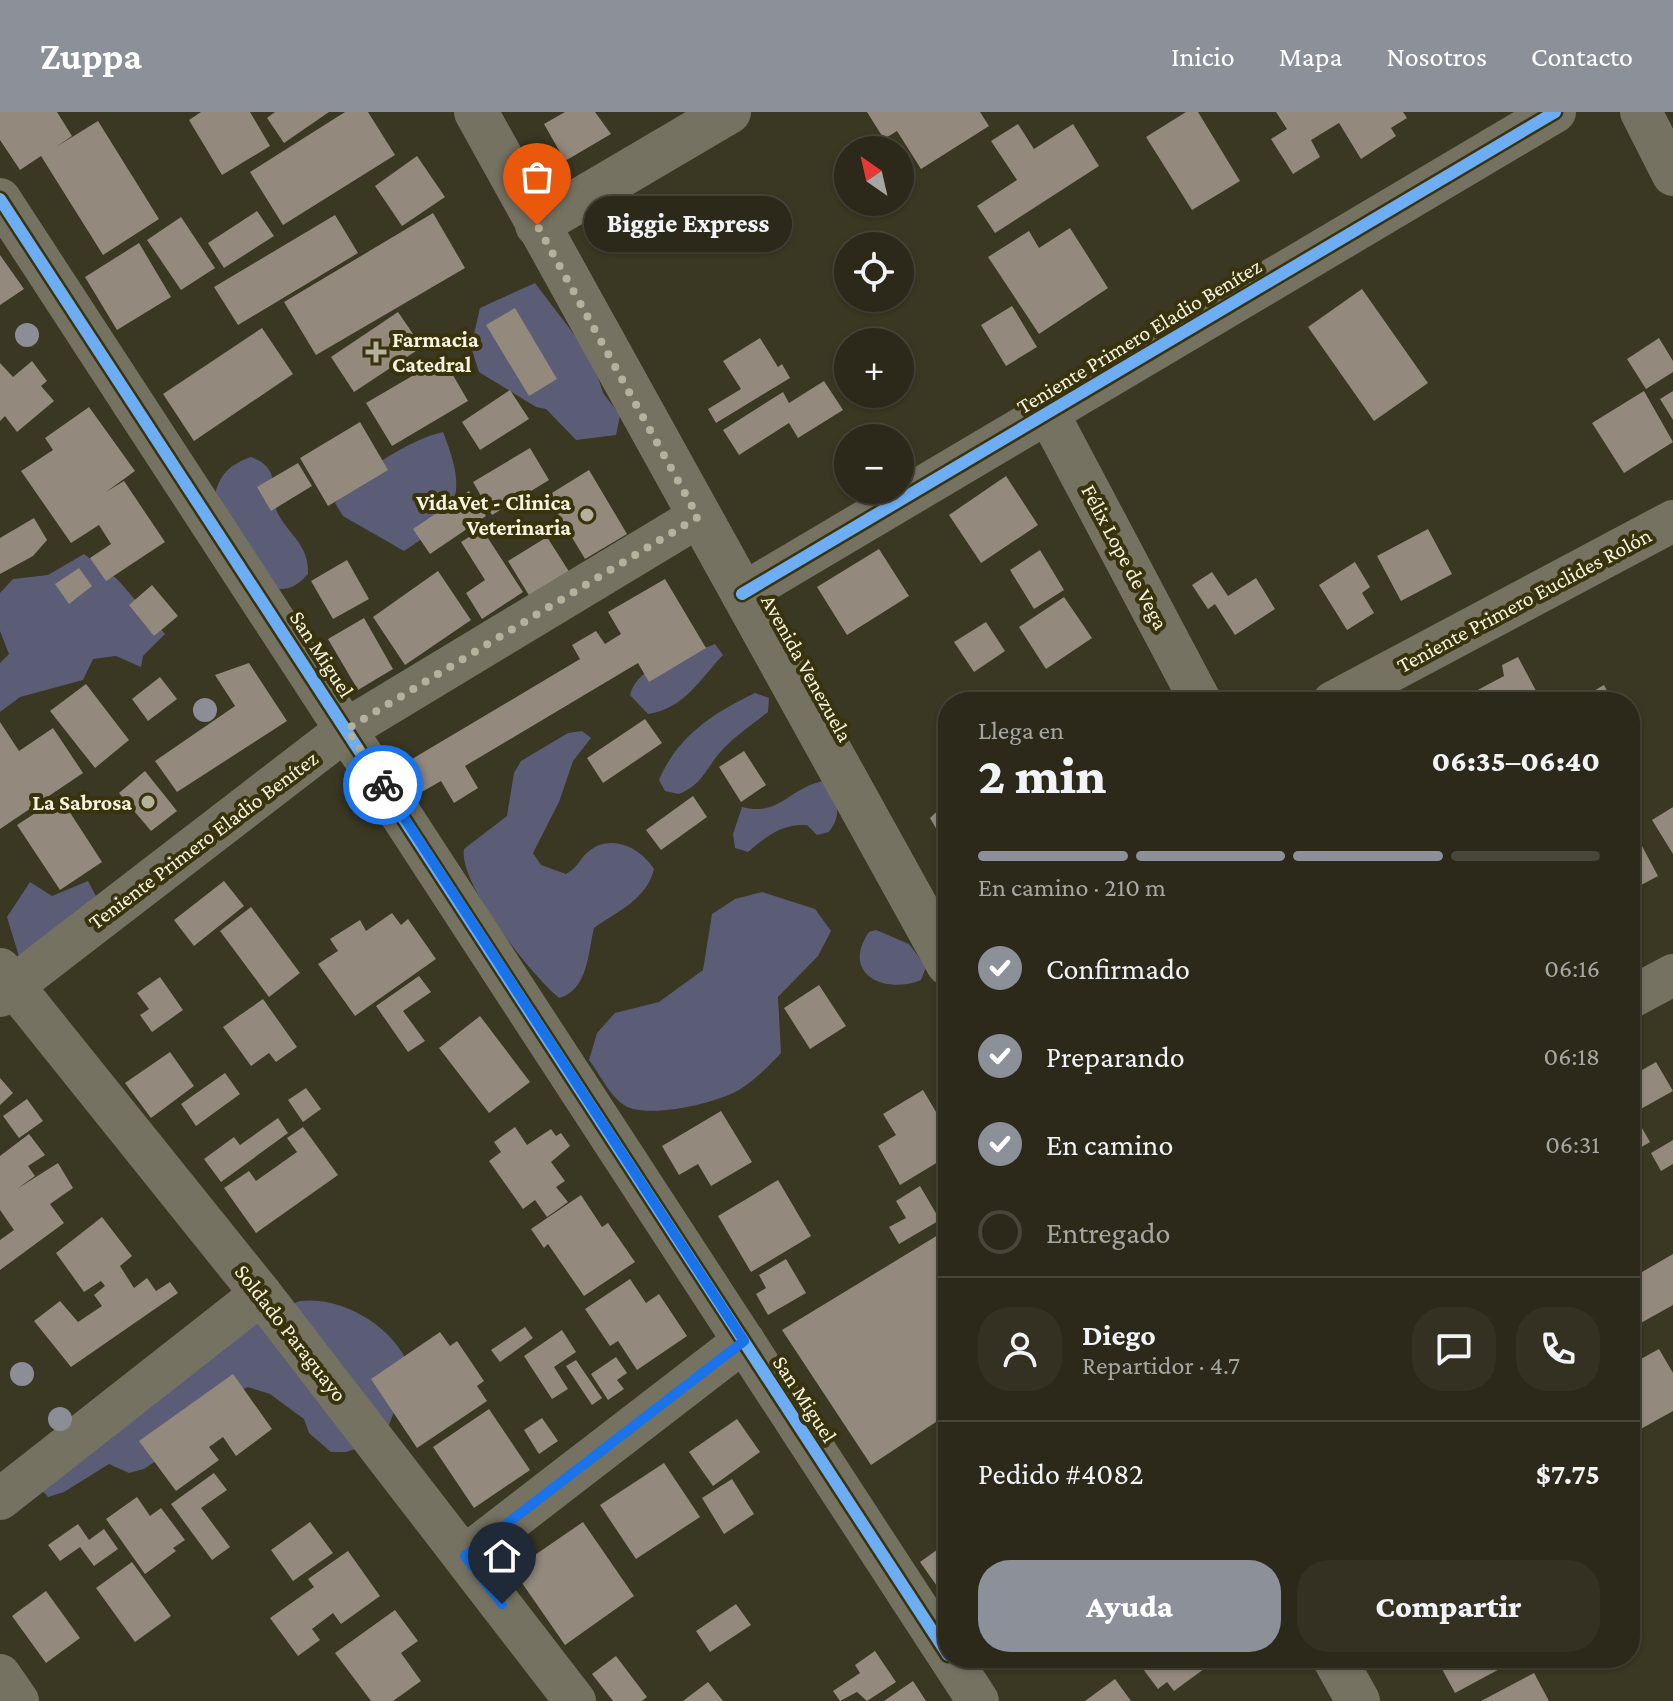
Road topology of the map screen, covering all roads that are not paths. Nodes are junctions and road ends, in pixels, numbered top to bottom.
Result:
1 (476, 112) edge
2 (729, 112) edge
3 (1555, 112) edge
4 (1641, 112) edge
5 (1673, 175) edge
6 (0, 199) edge
7 (537, 225) junction
8 (1048, 413) junction
9 (698, 517) junction
10 (1673, 521) edge
11 (742, 594) junction
12 (1196, 692) edge
13 (1352, 692) edge
14 (347, 729) junction
15 (938, 946) edge
16 (1673, 975) edge
17 (4, 983) edge
18 (1640, 993) edge
19 (261, 1294) junction
20 (744, 1341) junction
21 (0, 1499) edge
22 (465, 1556) junction
23 (938, 1640) edge
24 (956, 1668) edge
25 (1340, 1668) edge
26 (0, 1675) edge
27 (18, 1701) edge
28 (575, 1701) edge
29 (978, 1701) edge
30 (1358, 1701) edge

1 - 7 main road, Avenida Venezuela
2 - 7 main road
3 - 8 street, Teniente Primero Eladio Benítez
4 - 5 street
6 - 14 street, San Miguel
7 - 9 main road, Avenida Venezuela
8 - 11 street, Teniente Primero Eladio Benítez
8 - 12 street, Félix Lope de Vega
9 - 11 main road, Avenida Venezuela
9 - 14 street, Teniente Primero Eladio Benítez
10 - 13 street, Teniente Primero Euclides Rolón
11 - 15 main road, Avenida Venezuela
14 - 17 street, Teniente Primero Eladio Benítez
14 - 20 street, San Miguel
16 - 18 street
17 - 19 street, Soldado Paraguayo
19 - 21 street
19 - 22 street, Soldado Paraguayo
20 - 22 street
20 - 23 street, San Miguel
22 - 28 street, Soldado Paraguayo
24 - 29 street, San Miguel
25 - 30 main road
26 - 27 street

